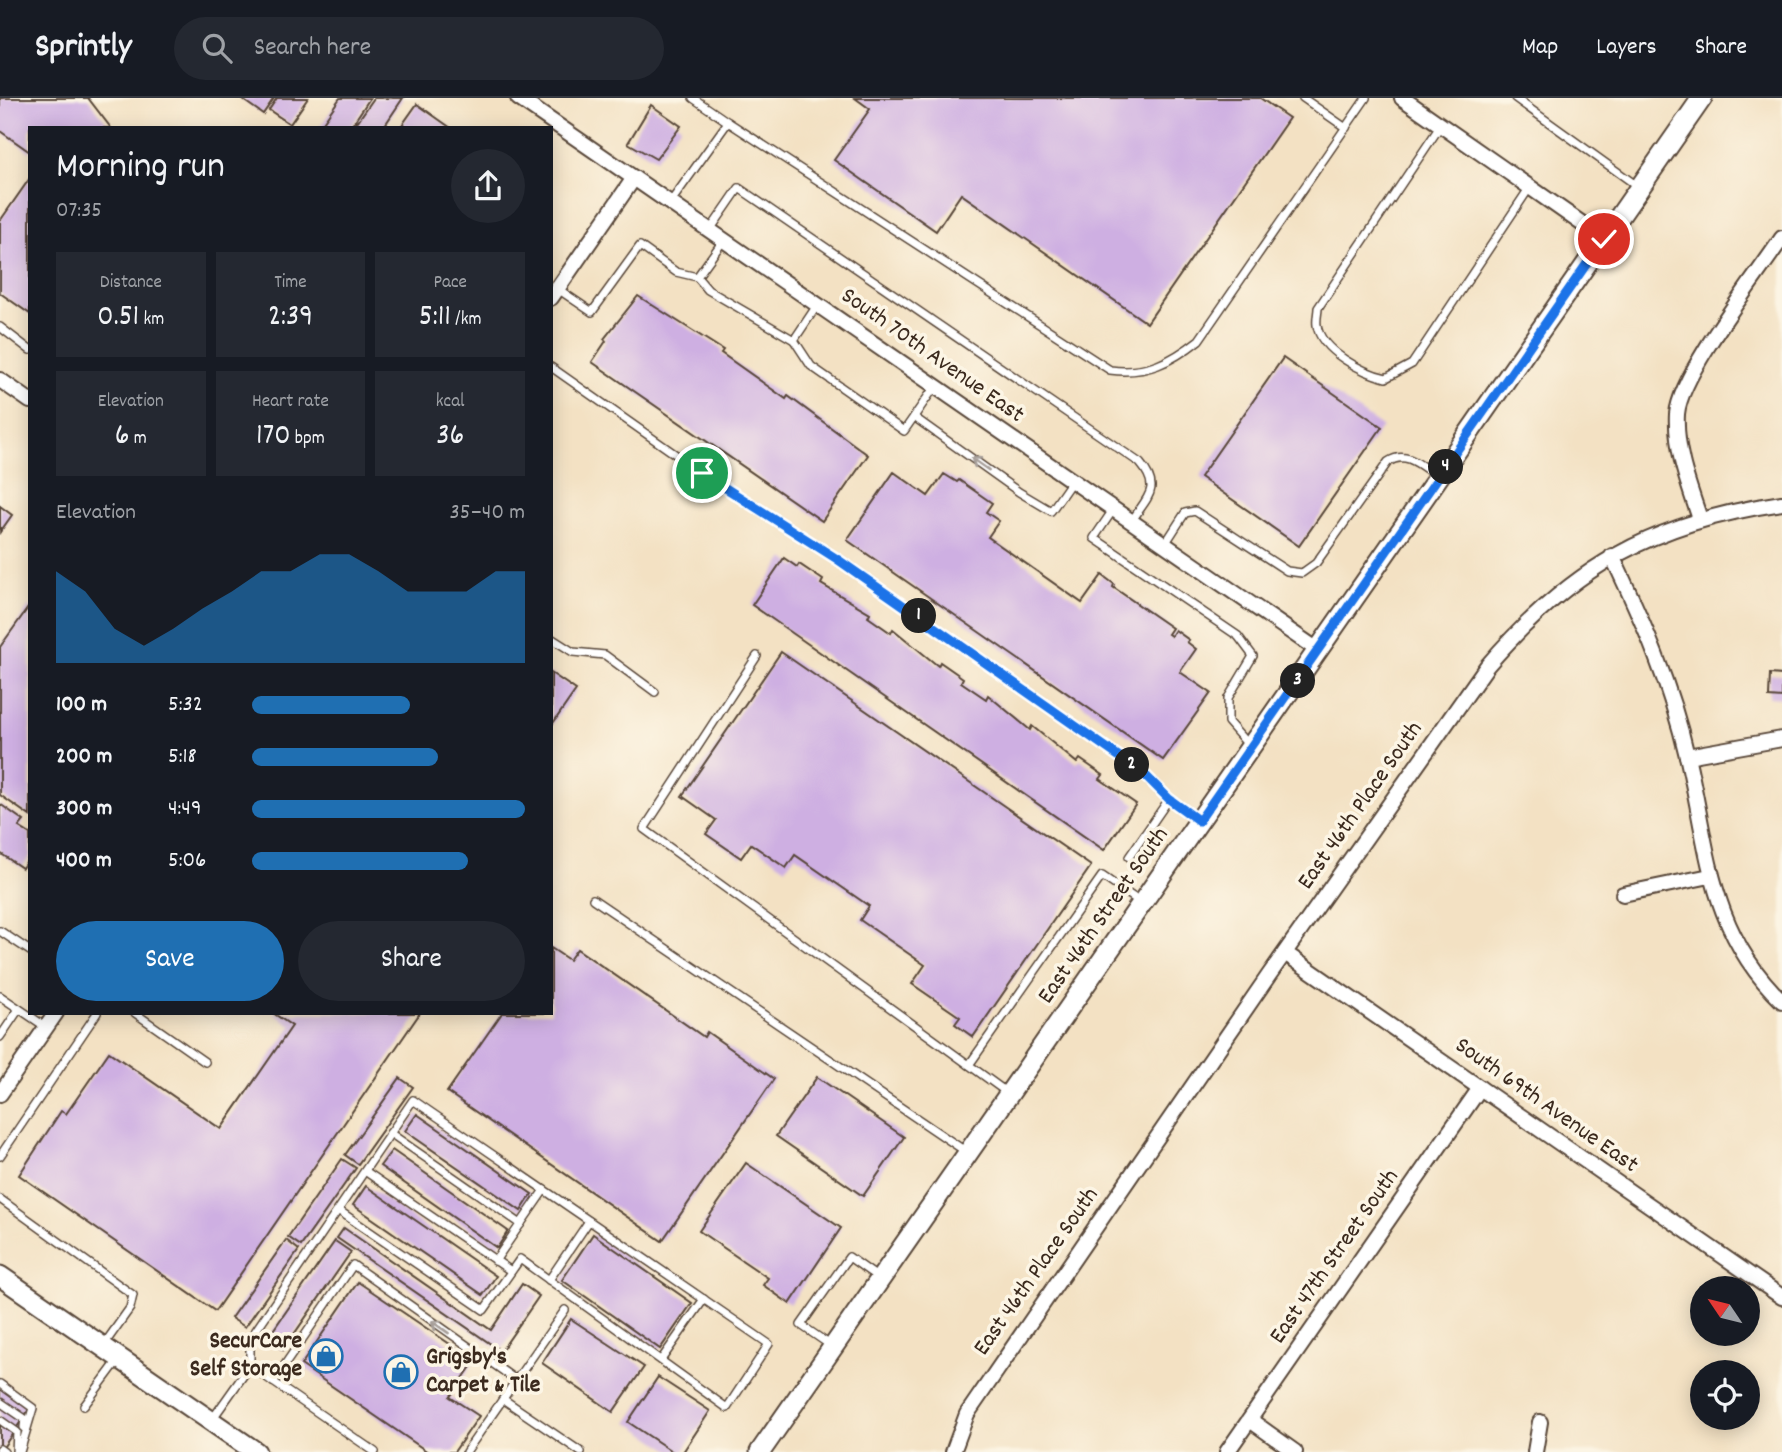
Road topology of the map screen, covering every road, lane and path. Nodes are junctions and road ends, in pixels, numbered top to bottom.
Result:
1 (518, 98) edge
2 (693, 98) edge
3 (1303, 98) edge
4 (1366, 98) edge
5 (1402, 98) edge
6 (1515, 98) edge
7 (1703, 98) edge
8 (728, 122) junction
9 (1441, 125) junction
10 (1346, 128) junction
11 (634, 178) junction
12 (1530, 187) junction
13 (1640, 188) junction
14 (670, 203) junction
15 (710, 231) junction
16 (1782, 238) edge
17 (1604, 239) junction
18 (723, 241) junction
19 (697, 277) junction
20 (554, 293) edge
21 (818, 304) junction
22 (0, 327) edge
23 (794, 340) junction
24 (28, 348) edge
25 (553, 368) edge
26 (0, 380) edge
27 (936, 386) junction
28 (28, 400) edge
29 (914, 417) junction
30 (1439, 478) junction
31 (1072, 481) junction
32 (1782, 503) edge
33 (1113, 510) junction
34 (1700, 519) junction
35 (1131, 522) junction
36 (1165, 545) junction
37 (1612, 556) junction
38 (553, 639) edge
39 (1320, 652) junction
40 (757, 656) dead end
41 (655, 692) dead end
42 (1782, 739) edge
43 (1251, 747) junction
44 (1687, 756) junction
45 (1169, 799) junction
46 (1199, 821) junction
47 (1129, 857) dead end
48 (1710, 876) junction
49 (1623, 894) dead end
50 (593, 899) dead end
51 (1142, 904) junction
52 (0, 931) edge
53 (28, 950) edge
54 (1285, 953) junction
55 (0, 996) edge
56 (1782, 1001) edge
57 (19, 1009) junction
58 (55, 1015) edge
59 (96, 1015) edge
60 (138, 1015) edge
61 (46, 1027) junction
62 (0, 1037) edge
63 (205, 1062) dead end
64 (969, 1065) junction
65 (1480, 1088) junction
66 (0, 1094) edge
67 (1010, 1094) junction
68 (390, 1133) junction
69 (968, 1154) junction
70 (0, 1156) edge
71 (365, 1171) junction
72 (544, 1190) junction
73 (0, 1199) edge
74 (338, 1210) junction
75 (589, 1221) junction
76 (521, 1224) junction
77 (495, 1261) junction
78 (511, 1271) junction
79 (0, 1276) edge
80 (881, 1279) junction
81 (549, 1280) junction
82 (1782, 1297) edge
83 (704, 1299) junction
84 (565, 1310) dead end
85 (102, 1347) junction
86 (833, 1348) junction
87 (119, 1358) junction
88 (661, 1360) junction
89 (250, 1366) junction
90 (516, 1380) junction
91 (273, 1382) junction
92 (0, 1384) edge
93 (503, 1399) junction
94 (0, 1402) edge
95 (84, 1406) dead end
96 (0, 1420) edge
97 (1250, 1420) junction
98 (211, 1421) junction
99 (1540, 1422) dead end
100 (18, 1452) edge
101 (256, 1452) edge
102 (375, 1452) edge
103 (466, 1452) edge
104 (581, 1452) edge
105 (760, 1452) edge
106 (953, 1452) edge
107 (1227, 1452) edge
108 (1295, 1452) edge
109 (1535, 1452) edge

1 - 11 street, South 70th Avenue East
2 - 8 lane
3 - 10 lane
4 - 10 lane
5 - 9 street
6 - 13 lane
7 - 13 street, East 46th Street South
8 - 10 lane
8 - 14 lane
9 - 12 street
9 - 12 lane
11 - 14 street, South 70th Avenue East
11 - 20 street
12 - 17 street
13 - 17 street, East 46th Street South
14 - 15 street, South 70th Avenue East
15 - 18 street, South 70th Avenue East
15 - 35 lane
16 - 34 street
17 - 30 street, East 46th Street South
18 - 19 lane
18 - 21 street, South 70th Avenue East
19 - 20 lane
19 - 23 lane
21 - 23 lane
21 - 27 street, South 70th Avenue East
22 - 24 lane
23 - 29 lane
25 - 45 lane
26 - 28 street
27 - 29 lane
27 - 31 street, South 70th Avenue East
31 -> 29 lane
30 - 36 lane
30 - 39 street, East 46th Street South
31 - 33 street, South 70th Avenue East
32 - 34 street, East 46th Place South
33 - 35 street, South 70th Avenue East
33 - 43 lane
34 - 37 street, East 46th Place South
35 - 36 street, South 70th Avenue East
36 - 39 street, South 70th Avenue East
37 - 44 street
37 - 54 street, East 46th Place South
38 - 41 lane
39 - 43 street, East 46th Street South
40 - 64 lane
42 - 44 street
43 - 46 street, East 46th Street South
44 - 48 street
45 - 46 lane
45 - 47 lane
46 - 51 street, East 46th Street South
48 - 49 street
48 - 56 street
50 - 69 lane
51 - 64 lane
51 - 67 street, East 46th Street South
52 - 53 lane
54 - 65 street, South 69th Avenue East
54 - 106 street, East 46th Place South
55 - 57 lane
57 - 61 lane
57 - 62 lane
58 - 61 street
59 - 70 lane
60 - 63 lane
61 - 66 street
64 - 67 lane
65 - 82 street, South 69th Avenue East
65 - 97 street, East 47th Street South
67 - 69 street, East 46th Street South
68 - 71 lane
68 - 72 lane
68 - 76 lane
69 - 80 street, East 46th Street South
71 - 74 lane
71 - 77 lane
72 - 75 lane
72 - 76 lane
73 - 85 lane
74 - 78 lane
74 - 89 lane
75 - 81 lane
75 - 83 lane
76 - 77 lane
77 - 78 lane
78 - 81 lane
79 - 85 street
80 - 86 street, East 46th Street South
80 - 86 lane
81 - 88 lane
83 - 88 lane
83 - 88 lane
84 - 90 lane
85 - 87 street
86 - 105 street, East 46th Street South
87 - 95 lane
87 - 98 street
89 - 91 lane
89 - 98 lane
90 -> 91 lane
90 - 93 lane
91 - 102 lane
92 - 100 lane
93 - 103 lane
93 - 104 lane
94 - 100 lane
96 - 100 lane
97 - 107 street, East 47th Street South
97 - 108 street
98 - 101 street
99 - 109 street

